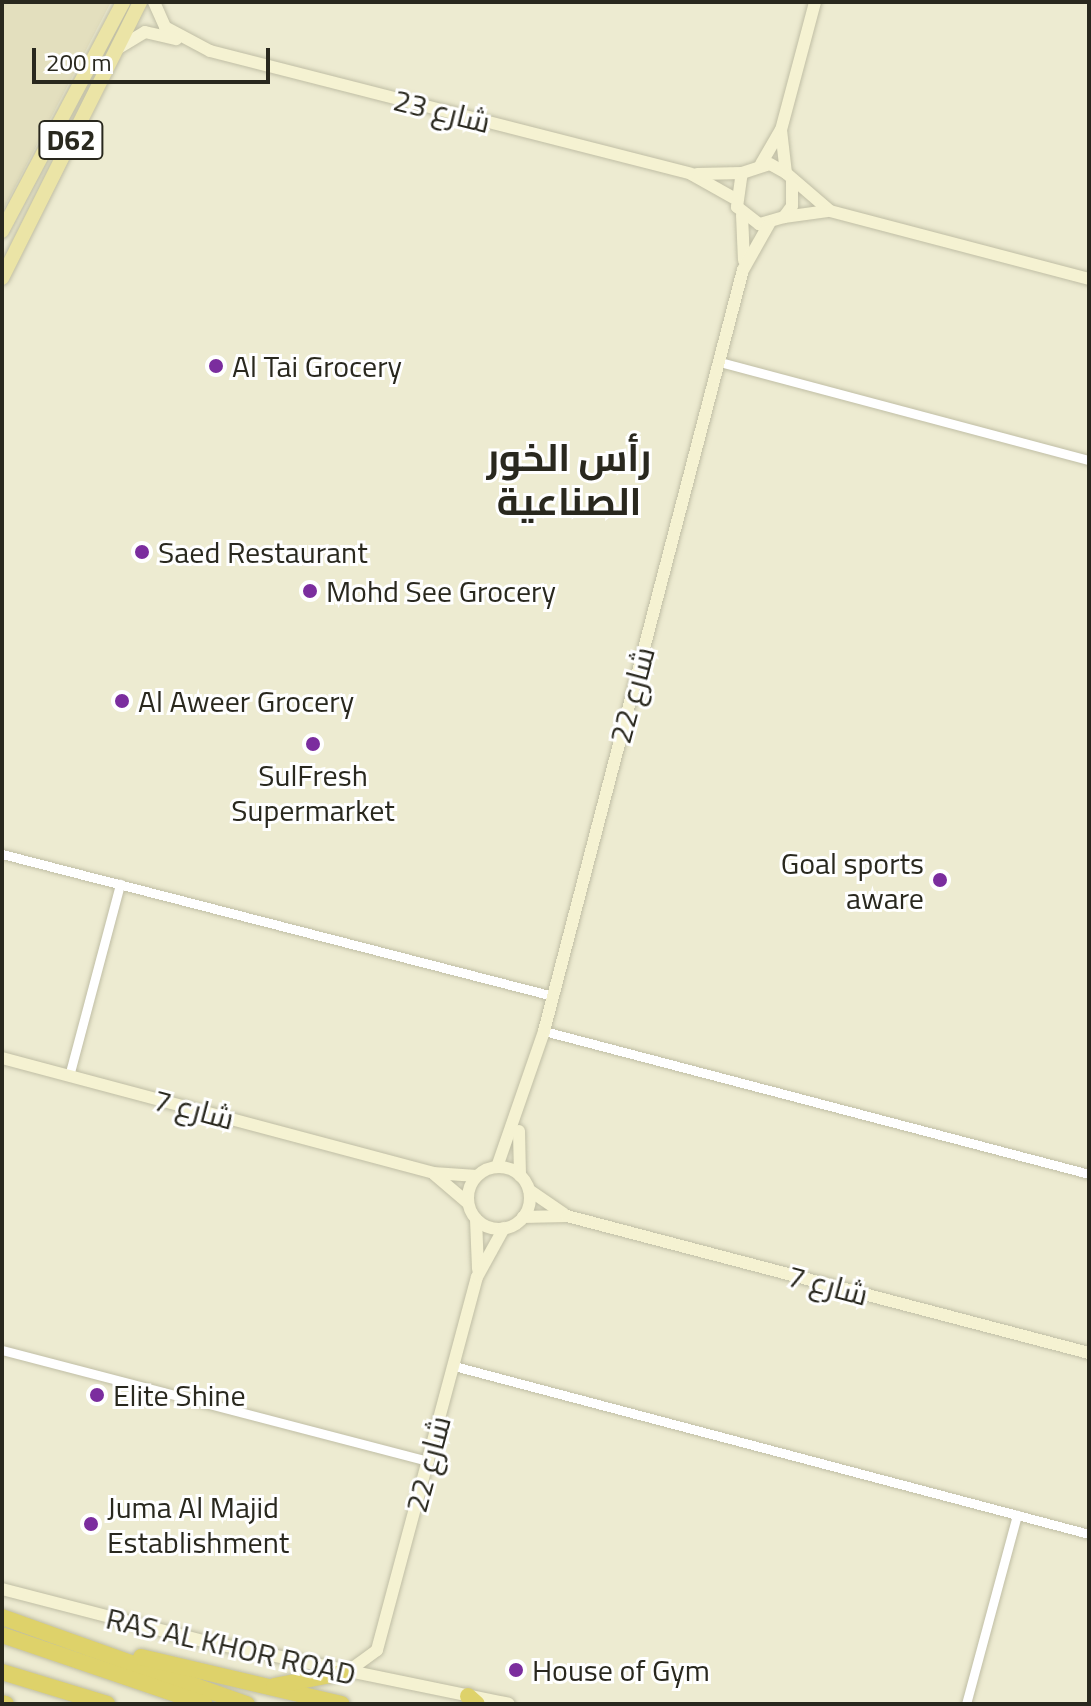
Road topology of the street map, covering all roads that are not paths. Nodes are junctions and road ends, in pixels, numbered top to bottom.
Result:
1 (123, 2) edge
2 (140, 2) edge
3 (154, 2) edge
4 (815, 2) edge
5 (195, 42) junction
6 (111, 67) junction
7 (781, 130) junction
8 (70, 144) junction
9 (72, 162) dead end
10 (761, 164) junction
11 (742, 173) junction
12 (691, 174) junction
13 (789, 176) junction
14 (734, 198) junction
15 (19, 199) junction
16 (830, 211) junction
17 (742, 215) junction
18 (784, 217) junction
19 (769, 224) junction
20 (2, 231) edge
21 (2, 245) edge
22 (743, 270) junction
23 (2, 278) edge
24 (1089, 279) edge
25 (720, 362) junction
26 (1089, 460) edge
27 (2, 854) edge
28 (120, 884) junction
29 (553, 996) junction
30 (544, 1031) junction
31 (2, 1058) edge
32 (69, 1076) junction
33 (519, 1120) junction
34 (497, 1167) junction
35 (433, 1173) junction
36 (1089, 1174) edge
37 (477, 1176) junction
38 (520, 1176) junction
39 (529, 1190) junction
40 (468, 1203) junction
41 (567, 1216) junction
42 (523, 1217) junction
43 (476, 1219) junction
44 (504, 1228) junction
45 (477, 1277) junction
46 (2, 1350) edge
47 (1089, 1353) edge
48 (454, 1366) junction
49 (429, 1461) junction
50 (1017, 1515) junction
51 (1089, 1534) edge
52 (2, 1589) edge
53 (2, 1617) edge
54 (2, 1635) edge
55 (377, 1650) junction
56 (106, 1651) junction
57 (2, 1672) edge
58 (347, 1672) junction
59 (392, 1682) junction
60 (263, 1688) junction
61 (473, 1700) edge
62 (107, 1704) edge
63 (205, 1704) edge
64 (247, 1704) edge
65 (342, 1704) edge
66 (509, 1704) edge
67 (966, 1704) edge

1 - 15 main road, D62
2 - 6 main road, D62
3 - 5 street, شارع 23
4 - 7 street
5 - 6 street, شارع 23
5 - 12 street, شارع 23
6 - 8 main road, D62
7 - 10 street
7 - 13 street
8 - 9 main road
8 - 23 main road, D62
10 - 11 street
10 - 13 street
11 - 12 street, شارع 23
11 - 14 street
12 - 14 street, شارع 23
13 - 16 street
13 - 18 street
14 - 17 street
15 - 20 main road, D62
15 - 21 main road
16 - 18 street
16 - 24 street
17 - 19 street
17 - 22 street, شارع 22
18 - 19 street
19 - 22 street, شارع 22
22 - 25 street, شارع 22
25 - 26 street
25 - 29 street, شارع 22
27 - 28 street
28 - 29 street
28 - 32 street
29 - 30 street, شارع 22
30 - 33 street, شارع 22
30 - 36 street
31 - 32 street, شارع 7
32 - 35 street, شارع 7
33 - 34 street, شارع 22
33 - 38 street, شارع 22
34 - 37 street
34 - 38 street
35 - 37 street
35 - 40 street
37 - 40 street
38 - 39 street
39 - 41 street, شارع 7
39 - 42 street
40 - 43 street
41 - 42 street, شارع 7
41 - 47 street, شارع 7
42 - 44 street
43 - 44 street
43 - 45 street, شارع 22
44 - 45 street, شارع 22
45 - 48 street, شارع 22
46 - 49 street
48 - 49 street, شارع 22
48 - 50 street
49 - 55 street, شارع 22
50 - 51 street
50 - 67 street
52 - 58 street, RAS AL KHOR ROAD
53 - 56 highway
54 - 63 highway
55 - 58 street
55 - 59 street
56 - 60 highway
56 - 64 highway
57 - 62 highway
58 - 59 street, RAS AL KHOR ROAD
58 - 60 highway
59 - 61 street, RAS AL KHOR ROAD
60 - 65 highway
61 - 66 street, RAS AL KHOR ROAD

